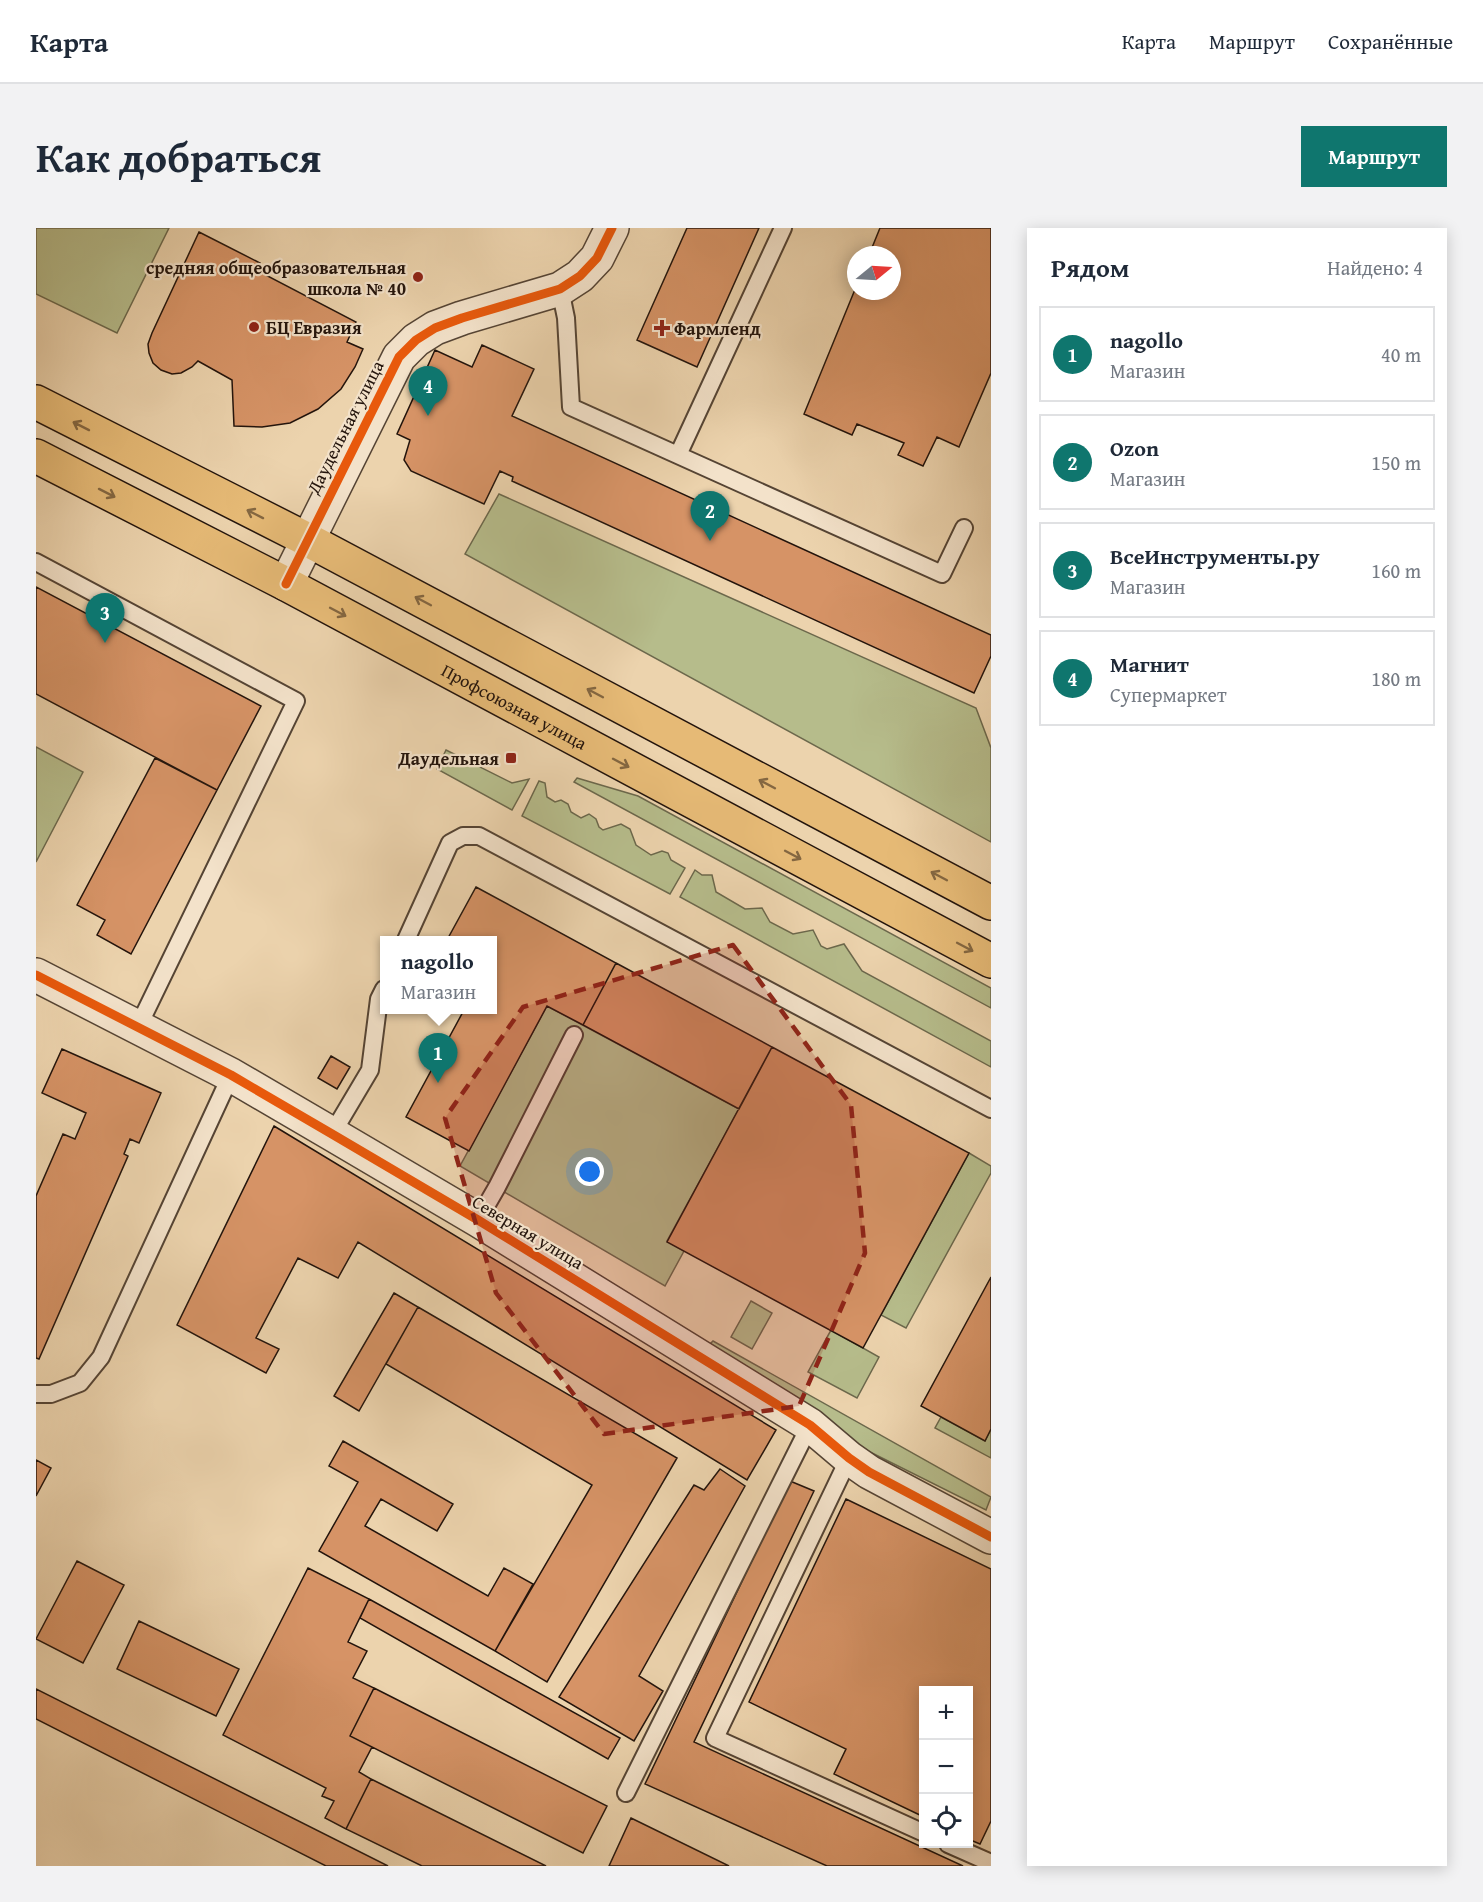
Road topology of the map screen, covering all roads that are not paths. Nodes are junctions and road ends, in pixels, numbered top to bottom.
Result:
1 (612, 228) edge
2 (783, 228) edge
3 (560, 289) junction
4 (36, 402) edge
5 (678, 455) junction
6 (36, 456) edge
7 (964, 528) dead end
8 (308, 540) junction
9 (36, 562) edge
10 (286, 584) junction
11 (991, 903) edge
12 (408, 936) edge
13 (991, 961) edge
14 (36, 975) edge
15 (380, 997) edge
16 (138, 1028) junction
17 (574, 1035) dead end
18 (231, 1075) junction
19 (991, 1109) edge
20 (332, 1134) junction
21 (478, 1220) junction
22 (36, 1394) edge
23 (810, 1425) junction
24 (849, 1458) junction
25 (991, 1537) edge
26 (626, 1794) dead end
27 (919, 1831) edge
28 (957, 1848) edge
29 (991, 1863) edge

1 - 3 street, Даудельная улица
2 - 5 lane
3 - 5 lane
3 - 8 street, Даудельная улица
8 -> 4 main road
5 - 7 lane
6 -> 10 main road, Профсоюзная улица
8 - 10 street, Даудельная улица
11 -> 8 main road
9 - 16 lane
10 -> 13 main road, Профсоюзная улица
12 - 19 lane
14 - 16 street, Северная улица
15 - 20 lane
16 - 18 street, Северная улица
17 - 21 lane
18 - 20 street, Северная улица
18 - 22 lane
20 - 21 street, Северная улица
21 - 23 street, Северная улица
23 - 24 street, Северная улица
23 - 26 lane
24 - 25 street, Северная улица
24 - 27 lane
28 - 29 lane

